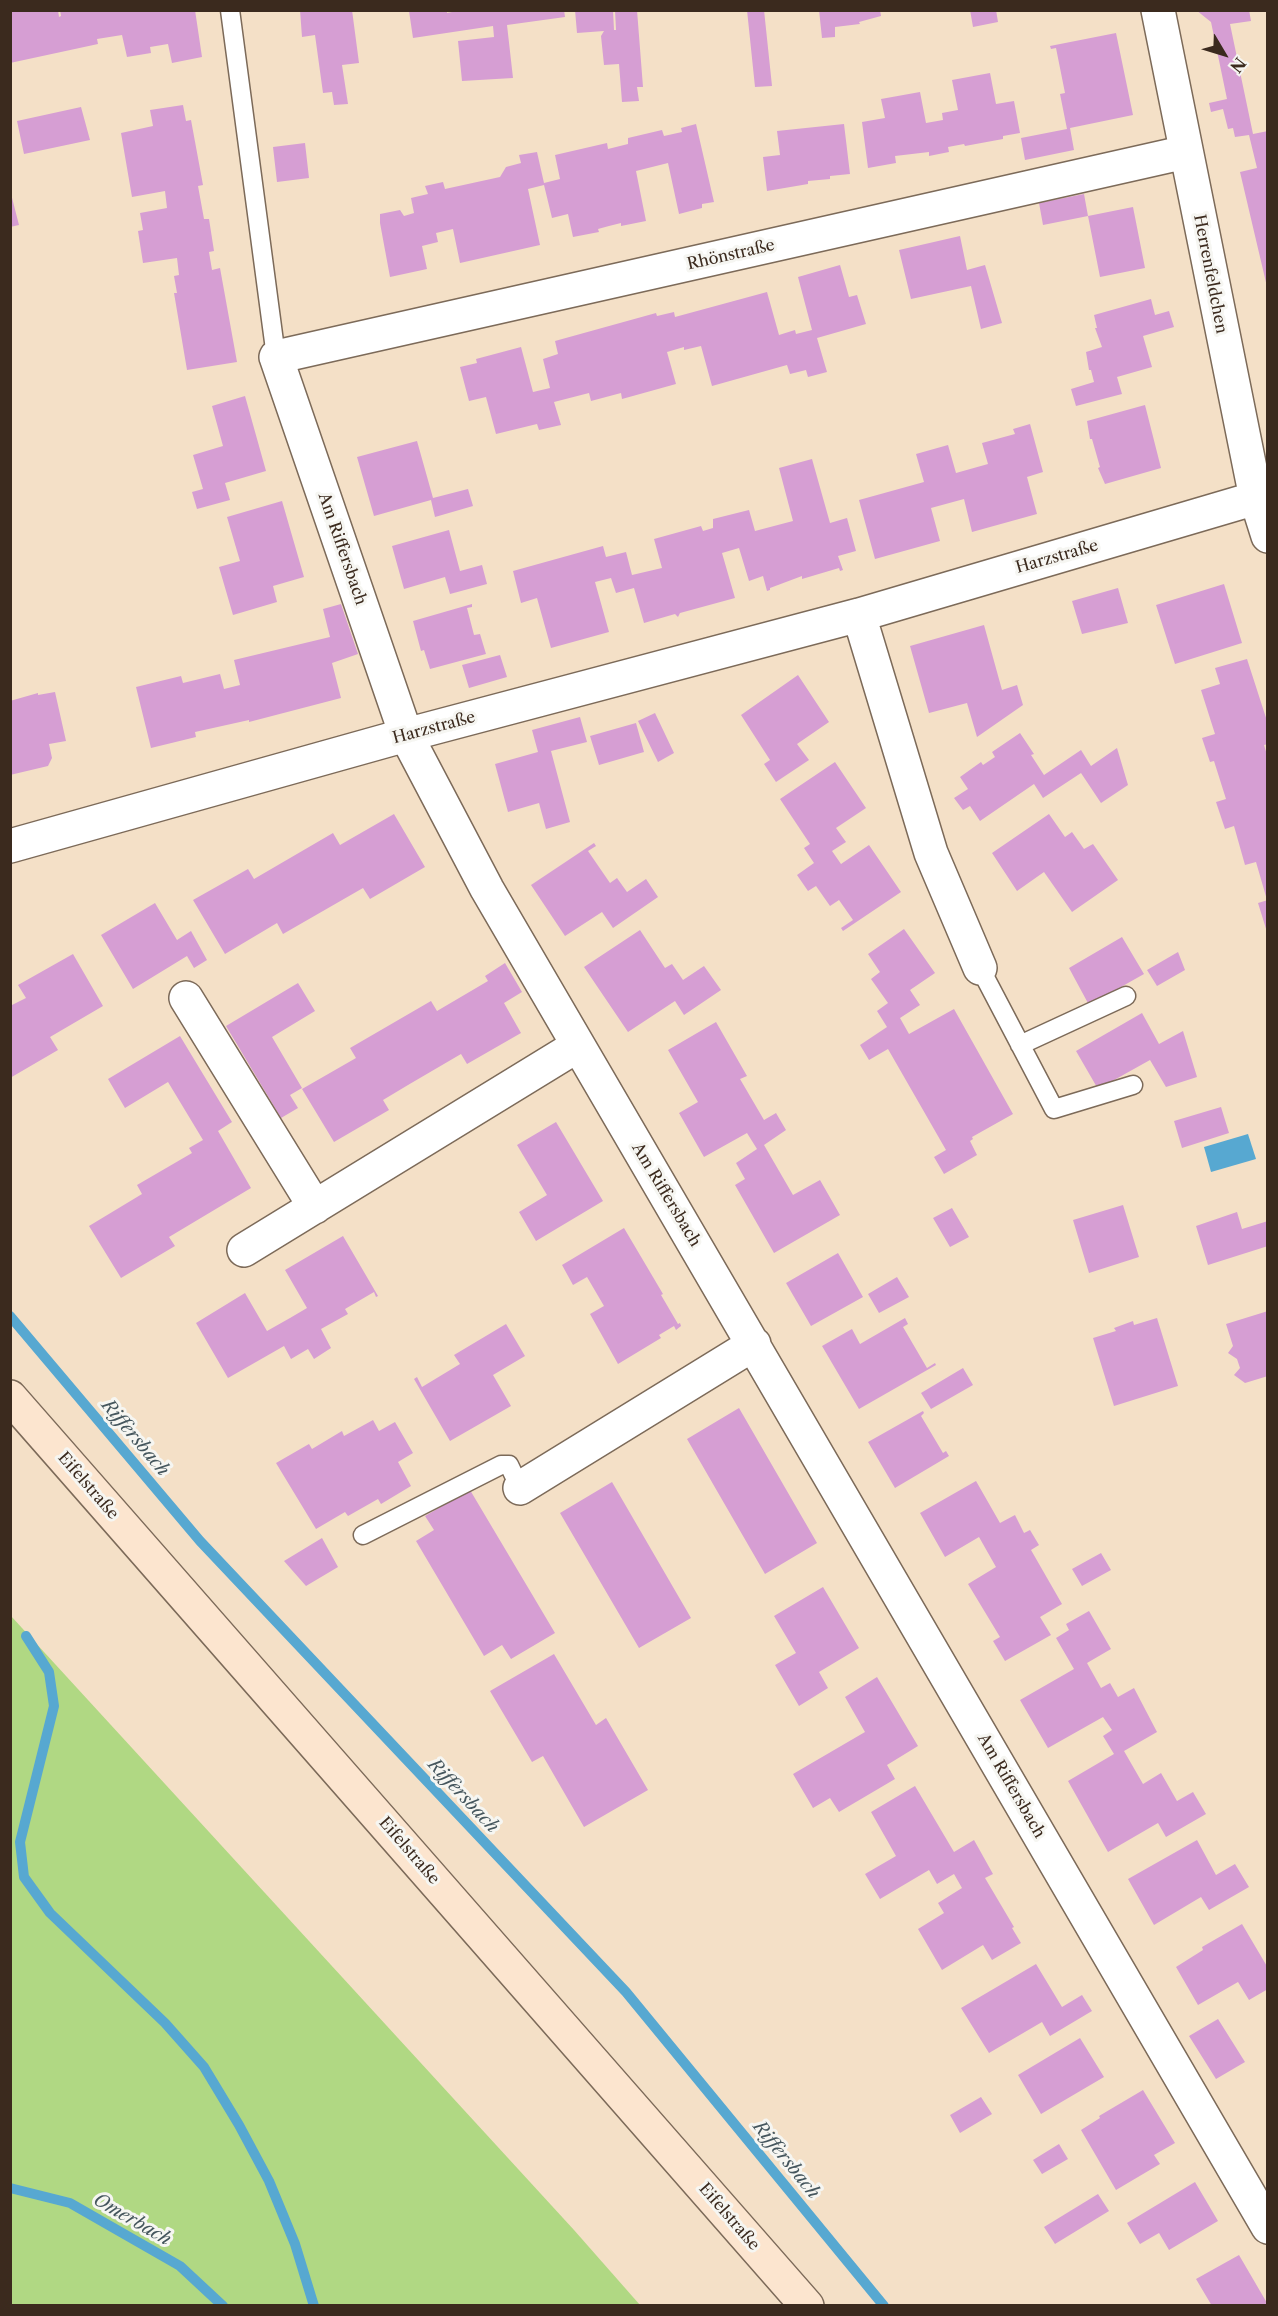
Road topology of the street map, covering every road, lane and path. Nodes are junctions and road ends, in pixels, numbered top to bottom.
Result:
1 (230, 10) edge
2 (1158, 10) edge
3 (1186, 152) junction
4 (276, 357) junction
5 (1256, 498) junction
6 (1268, 536) edge
7 (859, 615) junction
8 (406, 735) junction
9 (10, 846) edge
10 (980, 968) joint
11 (1126, 996) dead end
12 (186, 998) dead end
13 (1020, 1045) junction
14 (578, 1046) junction
15 (1133, 1085) dead end
16 (315, 1208) junction
17 (244, 1250) dead end
18 (754, 1344) junction
19 (10, 1397) edge
20 (520, 1488) joint
21 (363, 1535) dead end
22 (1268, 2227) edge
23 (807, 2306) edge

1 - 4 lane, Am Riffersbach
2 - 3 street, Herrenfeldchen
3 - 4 street, Rhönstraße
3 - 5 street, Herrenfeldchen
4 - 8 street, Am Riffersbach
5 - 6 street, Herrenfeldchen
5 - 7 street, Harzstraße
7 - 8 street, Harzstraße
7 - 10 street
8 - 9 street, Harzstraße
8 - 14 street, Am Riffersbach
10 - 13 lane
11 - 13 lane
12 - 16 street
13 - 15 lane
14 - 16 street
14 - 18 street, Am Riffersbach
16 - 17 street
18 - 20 street
18 - 22 street, Am Riffersbach
19 - 23 main road, Eifelstraße
20 - 21 lane

